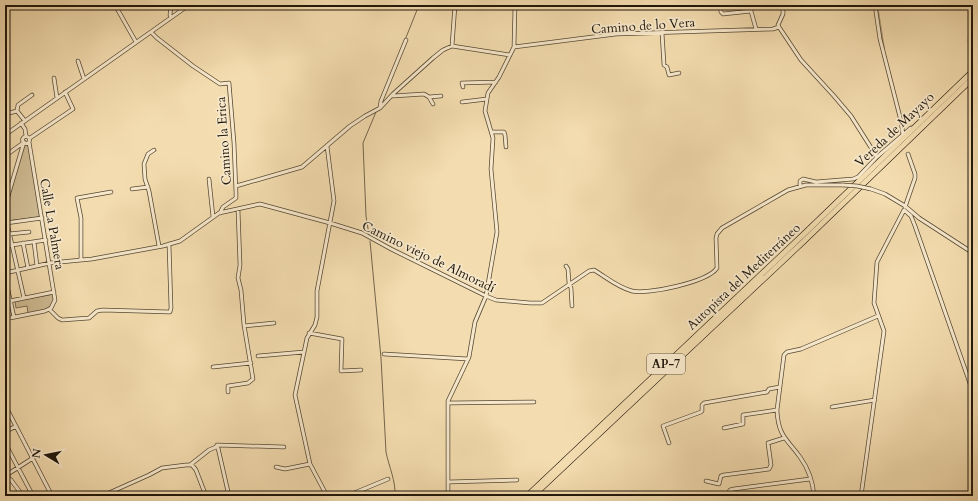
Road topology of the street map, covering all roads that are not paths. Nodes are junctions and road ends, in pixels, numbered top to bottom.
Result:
1 (115, 5) edge
2 (171, 5) edge
3 (189, 5) edge
4 (456, 5) edge
5 (515, 5) edge
6 (720, 5) edge
7 (783, 5) edge
8 (875, 5) edge
9 (172, 17) junction
10 (778, 27) junction
11 (756, 29) junction
12 (151, 32) junction
13 (662, 33) junction
14 (973, 35) edge
15 (406, 40) dead end
16 (136, 42) junction
17 (452, 46) junction
18 (514, 47) junction
19 (510, 55) junction
20 (973, 56) edge
21 (78, 61) dead end
22 (973, 70) edge
23 (679, 73) dead end
24 (54, 78) dead end
25 (973, 78) edge
26 (84, 79) junction
27 (496, 82) junction
28 (462, 87) dead end
29 (65, 92) junction
30 (32, 95) dead end
31 (392, 95) junction
32 (441, 96) dead end
33 (429, 97) junction
34 (57, 98) junction
35 (487, 99) junction
36 (462, 102) dead end
37 (433, 104) dead end
38 (380, 108) junction
39 (17, 111) junction
40 (5, 114) edge
41 (25, 121) junction
42 (21, 123) junction
43 (492, 132) junction
44 (5, 135) edge
45 (903, 135) junction
46 (26, 136) junction
47 (29, 140) junction
48 (24, 143) junction
49 (326, 146) junction
50 (506, 147) dead end
51 (154, 150) dead end
52 (908, 154) dead end
53 (5, 156) edge
54 (877, 156) junction
55 (209, 179) dead end
56 (236, 186) junction
57 (800, 186) junction
58 (148, 188) junction
59 (132, 189) dead end
60 (111, 192) dead end
61 (7, 196) edge
62 (5, 206) edge
63 (905, 206) junction
64 (238, 209) junction
65 (904, 210) junction
66 (219, 213) junction
67 (213, 217) junction
68 (42, 218) junction
69 (6, 222) edge
70 (330, 223) junction
71 (29, 232) dead end
72 (9, 234) junction
73 (46, 240) junction
74 (34, 242) junction
75 (23, 243) junction
76 (169, 244) junction
77 (12, 245) junction
78 (5, 246) edge
79 (159, 246) junction
80 (973, 253) edge
81 (81, 260) junction
82 (50, 263) junction
83 (37, 266) junction
84 (566, 266) dead end
85 (28, 268) junction
86 (18, 270) junction
87 (5, 273) edge
88 (5, 277) edge
89 (569, 284) junction
90 (54, 292) junction
91 (486, 296) junction
92 (24, 298) junction
93 (10, 301) junction
94 (5, 302) edge
95 (572, 306) dead end
96 (50, 308) junction
97 (878, 316) junction
98 (14, 317) junction
99 (5, 319) edge
100 (274, 323) dead end
101 (244, 326) junction
102 (309, 333) junction
103 (304, 352) junction
104 (384, 354) dead end
105 (258, 356) dead end
106 (468, 359) junction
107 (251, 362) junction
108 (213, 367) dead end
109 (361, 370) dead end
110 (780, 387) junction
111 (228, 392) dead end
112 (973, 392) edge
113 (875, 400) junction
114 (534, 402) dead end
115 (448, 403) junction
116 (5, 405) edge
117 (832, 407) dead end
118 (777, 410) junction
119 (16, 426) junction
120 (724, 428) dead end
121 (5, 432) edge
122 (784, 438) junction
123 (669, 442) dead end
124 (5, 444) edge
125 (216, 447) junction
126 (284, 448) dead end
127 (33, 458) junction
128 (310, 464) junction
129 (190, 465) junction
130 (276, 467) dead end
131 (18, 468) junction
132 (6, 475) edge
133 (388, 479) dead end
134 (810, 479) junction
135 (517, 480) dead end
136 (706, 481) dead end
137 (448, 482) junction
138 (5, 491) edge
139 (8, 496) edge
140 (23, 496) edge
141 (33, 496) edge
142 (52, 496) edge
143 (102, 496) edge
144 (206, 496) edge
145 (229, 496) edge
146 (327, 496) edge
147 (347, 496) edge
148 (448, 496) edge
149 (527, 496) edge
150 (533, 496) edge
151 (728, 496) edge
152 (814, 496) edge
153 (861, 496) edge

1 - 16 street
2 - 9 street
3 - 9 street
4 - 17 street
5 - 18 street
6 - 11 street
7 - 10 street
8 - 45 street
9 - 12 street
10 - 11 street, Camino de lo Vera
10 - 54 street
11 - 13 street, Camino de lo Vera
12 - 16 street
12 - 56 street, Camino la Erica
13 - 18 street, Camino de lo Vera
13 - 23 street
14 - 20 street
15 - 38 street
16 - 26 street
17 - 19 street
17 - 31 street
18 - 19 street
19 - 27 street
21 - 26 street
22 - 45 street, Vereda de Mayayo
22 - 149 highway, Autopista del Mediterráneo / AP-7
24 - 34 street
25 - 150 highway, Autopista del Mediterráneo / AP-7
26 - 29 street
27 - 28 street
27 - 35 street
29 - 34 street
29 - 47 street
30 - 39 street
31 - 33 street
31 - 38 street
32 - 33 street
33 - 37 street
34 - 41 street
35 - 36 street
35 - 43 street
38 - 49 street
39 - 40 street
39 - 41 street
41 - 42 street
42 - 44 street
42 - 46 street
43 - 50 street
43 - 91 street
45 - 54 street, Vereda de Mayayo
46 - 47 street
46 - 48 street
47 - 48 street
47 - 68 street, Calle La Palmera
48 - 53 street
48 - 61 street
49 - 56 street
49 - 70 street
51 - 58 street
52 - 63 street
54 - 57 street, Vereda de Mayayo
55 - 67 street
56 - 66 street, Camino la Erica
57 - 63 street, Camino viejo de Almoradí, bridge
57 - 89 street, Camino viejo de Almoradí
58 - 59 street
58 - 79 street
60 - 81 street
61 - 62 street
63 - 65 street
63 - 80 street, Camino viejo de Almoradí
64 - 66 street, Camino viejo de Almoradí
64 - 70 street, Camino viejo de Almoradí
64 - 101 street
65 - 97 street
65 - 112 street
66 - 67 street, Camino viejo de Almoradí
67 - 76 street, Camino viejo de Almoradí
68 - 69 street
68 - 73 street, Calle La Palmera
69 - 72 street
70 - 91 street, Camino viejo de Almoradí
70 - 102 street
71 - 72 street
72 - 77 street
73 - 74 street
73 - 82 street, Calle La Palmera
74 - 75 street
74 - 83 street
75 - 77 street
75 - 85 street
76 - 79 street, Camino viejo de Almoradí
76 - 96 street
77 - 78 street
77 - 86 street
79 - 81 street, Camino viejo de Almoradí
81 - 82 street, Camino viejo de Almoradí
82 - 83 street, Camino viejo de Almoradí
82 - 90 street, Calle La Palmera
83 - 85 street, Camino viejo de Almoradí
84 - 89 street
85 - 86 street, Camino viejo de Almoradí
86 - 87 street, Camino viejo de Almoradí
86 - 92 street
88 - 93 street
89 - 91 street, Camino viejo de Almoradí
89 - 95 street
90 - 92 street
90 - 96 street, Calle La Palmera
91 - 106 street
92 - 93 street
93 - 94 street
93 - 98 street
96 - 98 street
97 - 110 street
97 - 113 street
98 - 99 street
100 - 101 street
101 - 107 street
102 - 103 street
102 - 109 street
103 - 105 street
103 - 128 street
104 - 106 street
106 - 115 street
107 - 108 street
107 - 111 street
110 - 118 street
110 - 123 street
113 - 117 street
113 - 153 street
114 - 115 street
115 - 137 street
116 - 119 street
118 - 120 street
118 - 122 street
119 - 121 street
119 - 127 street
122 - 134 street
122 - 136 street
124 - 131 street
125 - 126 street
125 - 129 street
125 - 145 street
127 - 131 street
127 - 142 street
128 - 130 street
128 - 146 street
129 - 143 street
129 - 144 street
131 - 132 street
131 - 141 street
132 - 140 street
133 - 147 street
134 - 151 street
134 - 152 street
135 - 137 street
137 - 148 street
138 - 139 street

